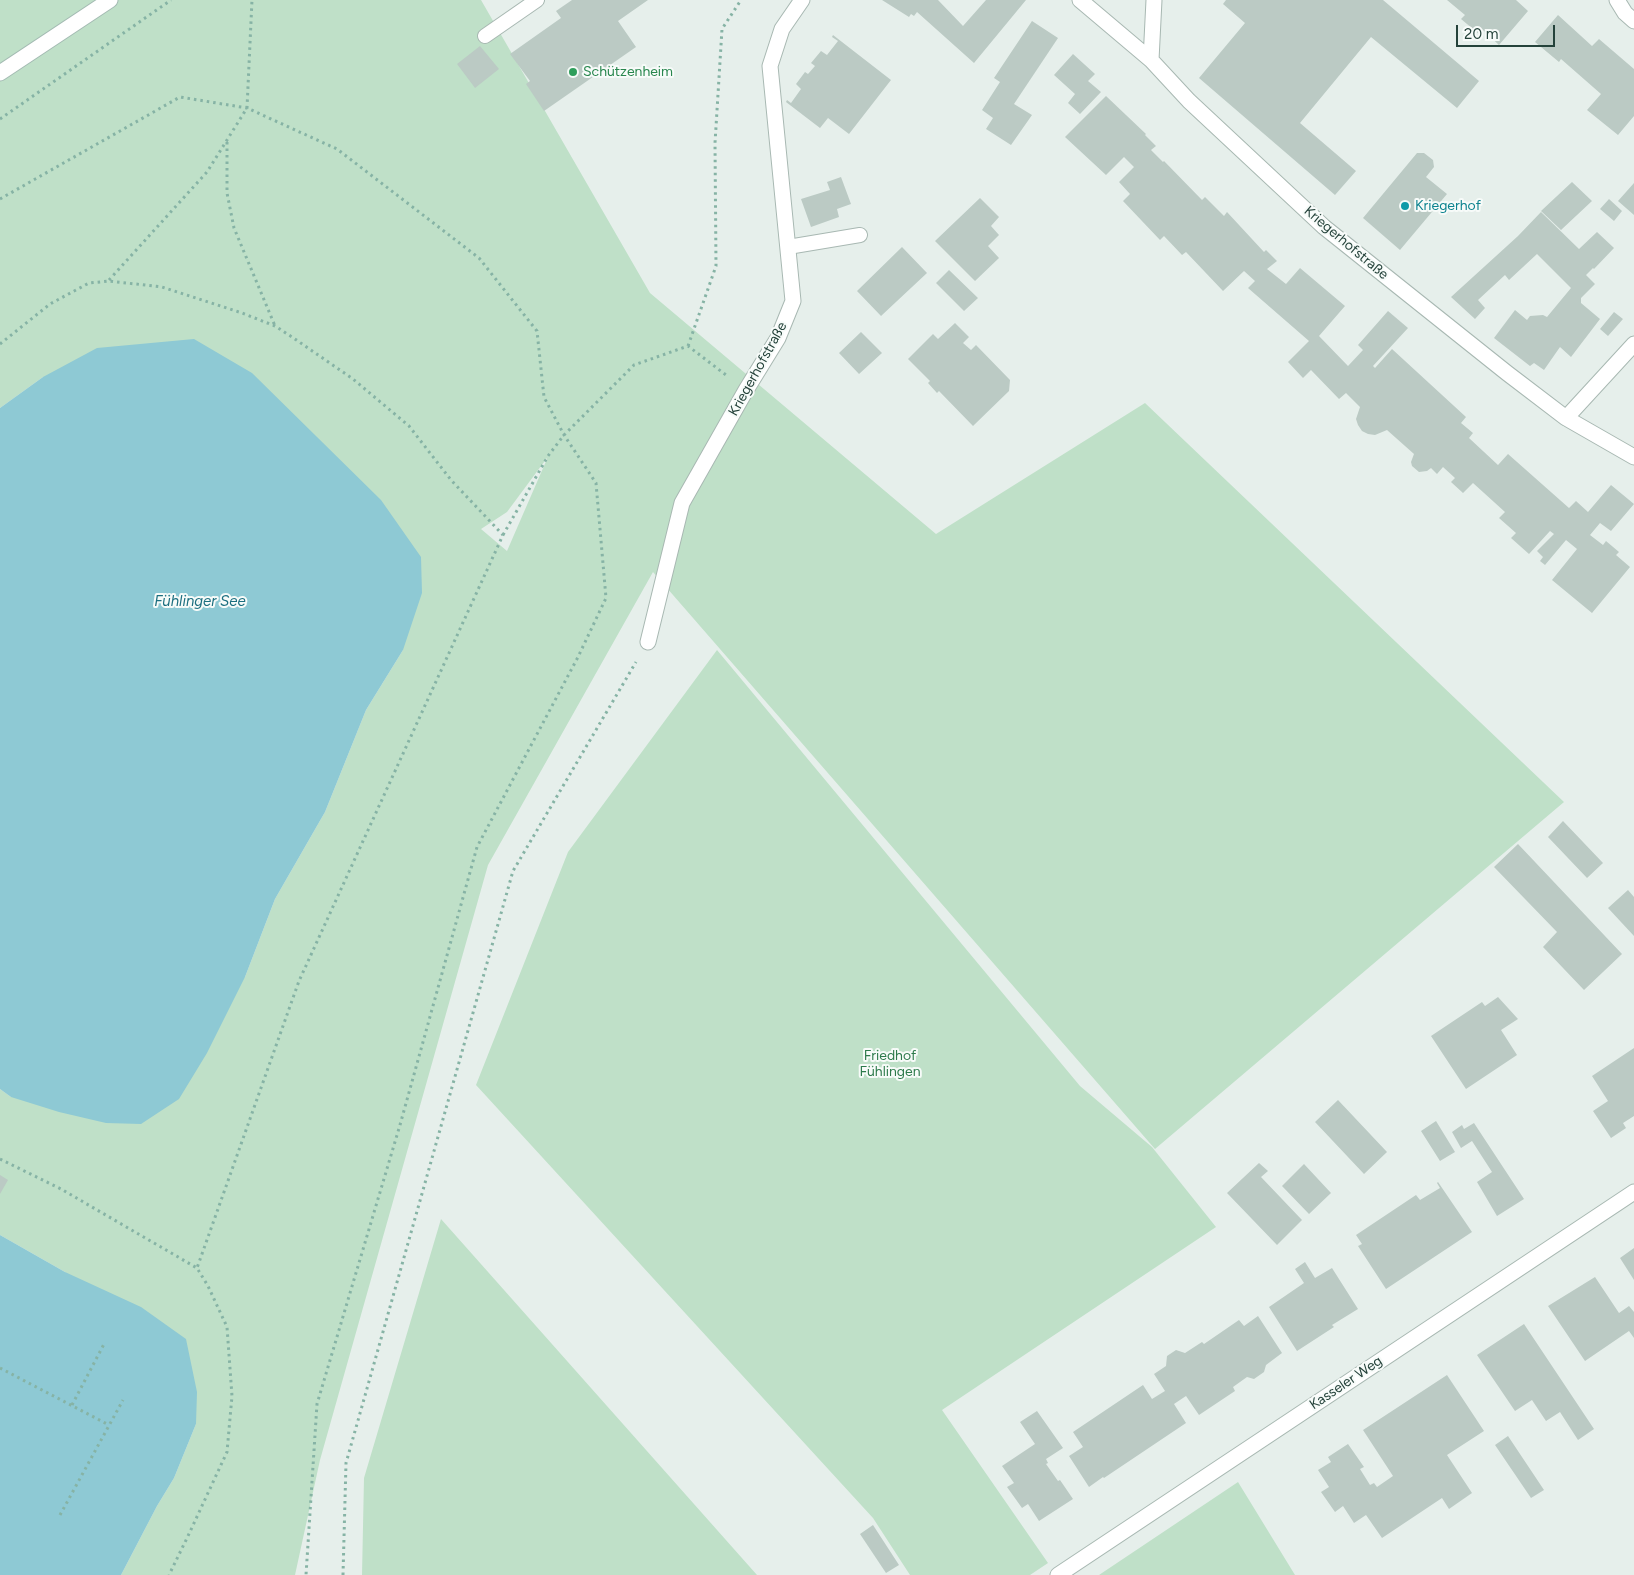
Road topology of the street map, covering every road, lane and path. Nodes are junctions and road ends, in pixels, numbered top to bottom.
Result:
1 (110, 0) edge
2 (172, 0) edge
3 (252, 0) edge
4 (537, 0) edge
5 (740, 0) edge
6 (802, 0) edge
7 (1080, 0) edge
8 (1154, 0) edge
9 (1617, 0) edge
10 (1634, 21) edge
11 (485, 36) dead end
12 (1151, 60) junction
13 (0, 73) edge
14 (247, 108) junction
15 (0, 119) edge
16 (227, 141) junction
17 (0, 199) edge
18 (860, 235) dead end
19 (788, 247) junction
20 (108, 281) junction
21 (275, 326) junction
22 (0, 344) edge
23 (1634, 344) edge
24 (688, 346) junction
25 (746, 390) junction
26 (1566, 418) junction
27 (564, 436) junction
28 (1634, 457) edge
29 (503, 535) junction
30 (648, 642) joint
31 (0, 1158) edge
32 (1634, 1192) edge
33 (197, 1268) junction
34 (104, 1344) dead end
35 (0, 1368) edge
36 (123, 1400) dead end
37 (72, 1406) junction
38 (109, 1425) junction
39 (60, 1515) dead end
40 (169, 1575) edge
41 (306, 1575) edge
42 (343, 1575) edge
43 (1058, 1575) edge

1 - 13 street
2 - 15 path
3 - 14 path
4 - 11 lane
5 - 24 path
6 - 19 street, Kriegerhofstraße
7 - 12 street, Kriegerhofstraße
8 - 12 street
9 - 10 street
12 - 26 street, Kriegerhofstraße
14 - 16 path
14 - 17 path
14 - 27 path
16 - 20 path
16 - 21 path
18 - 19 lane
19 - 25 street, Kriegerhofstraße
20 - 21 path
20 - 22 path
21 - 29 path
23 - 26 street
24 - 25 path
24 - 27 path
25 - 30 street, Kriegerhofstraße
26 - 28 street, Kriegerhofstraße
27 - 29 path
27 - 41 path
29 - 33 path
30 - 42 path
31 - 33 path
32 - 43 street, Kasseler Weg
33 - 40 path
34 - 37 path
35 - 37 path
36 - 38 path
37 - 38 path
38 - 39 path

